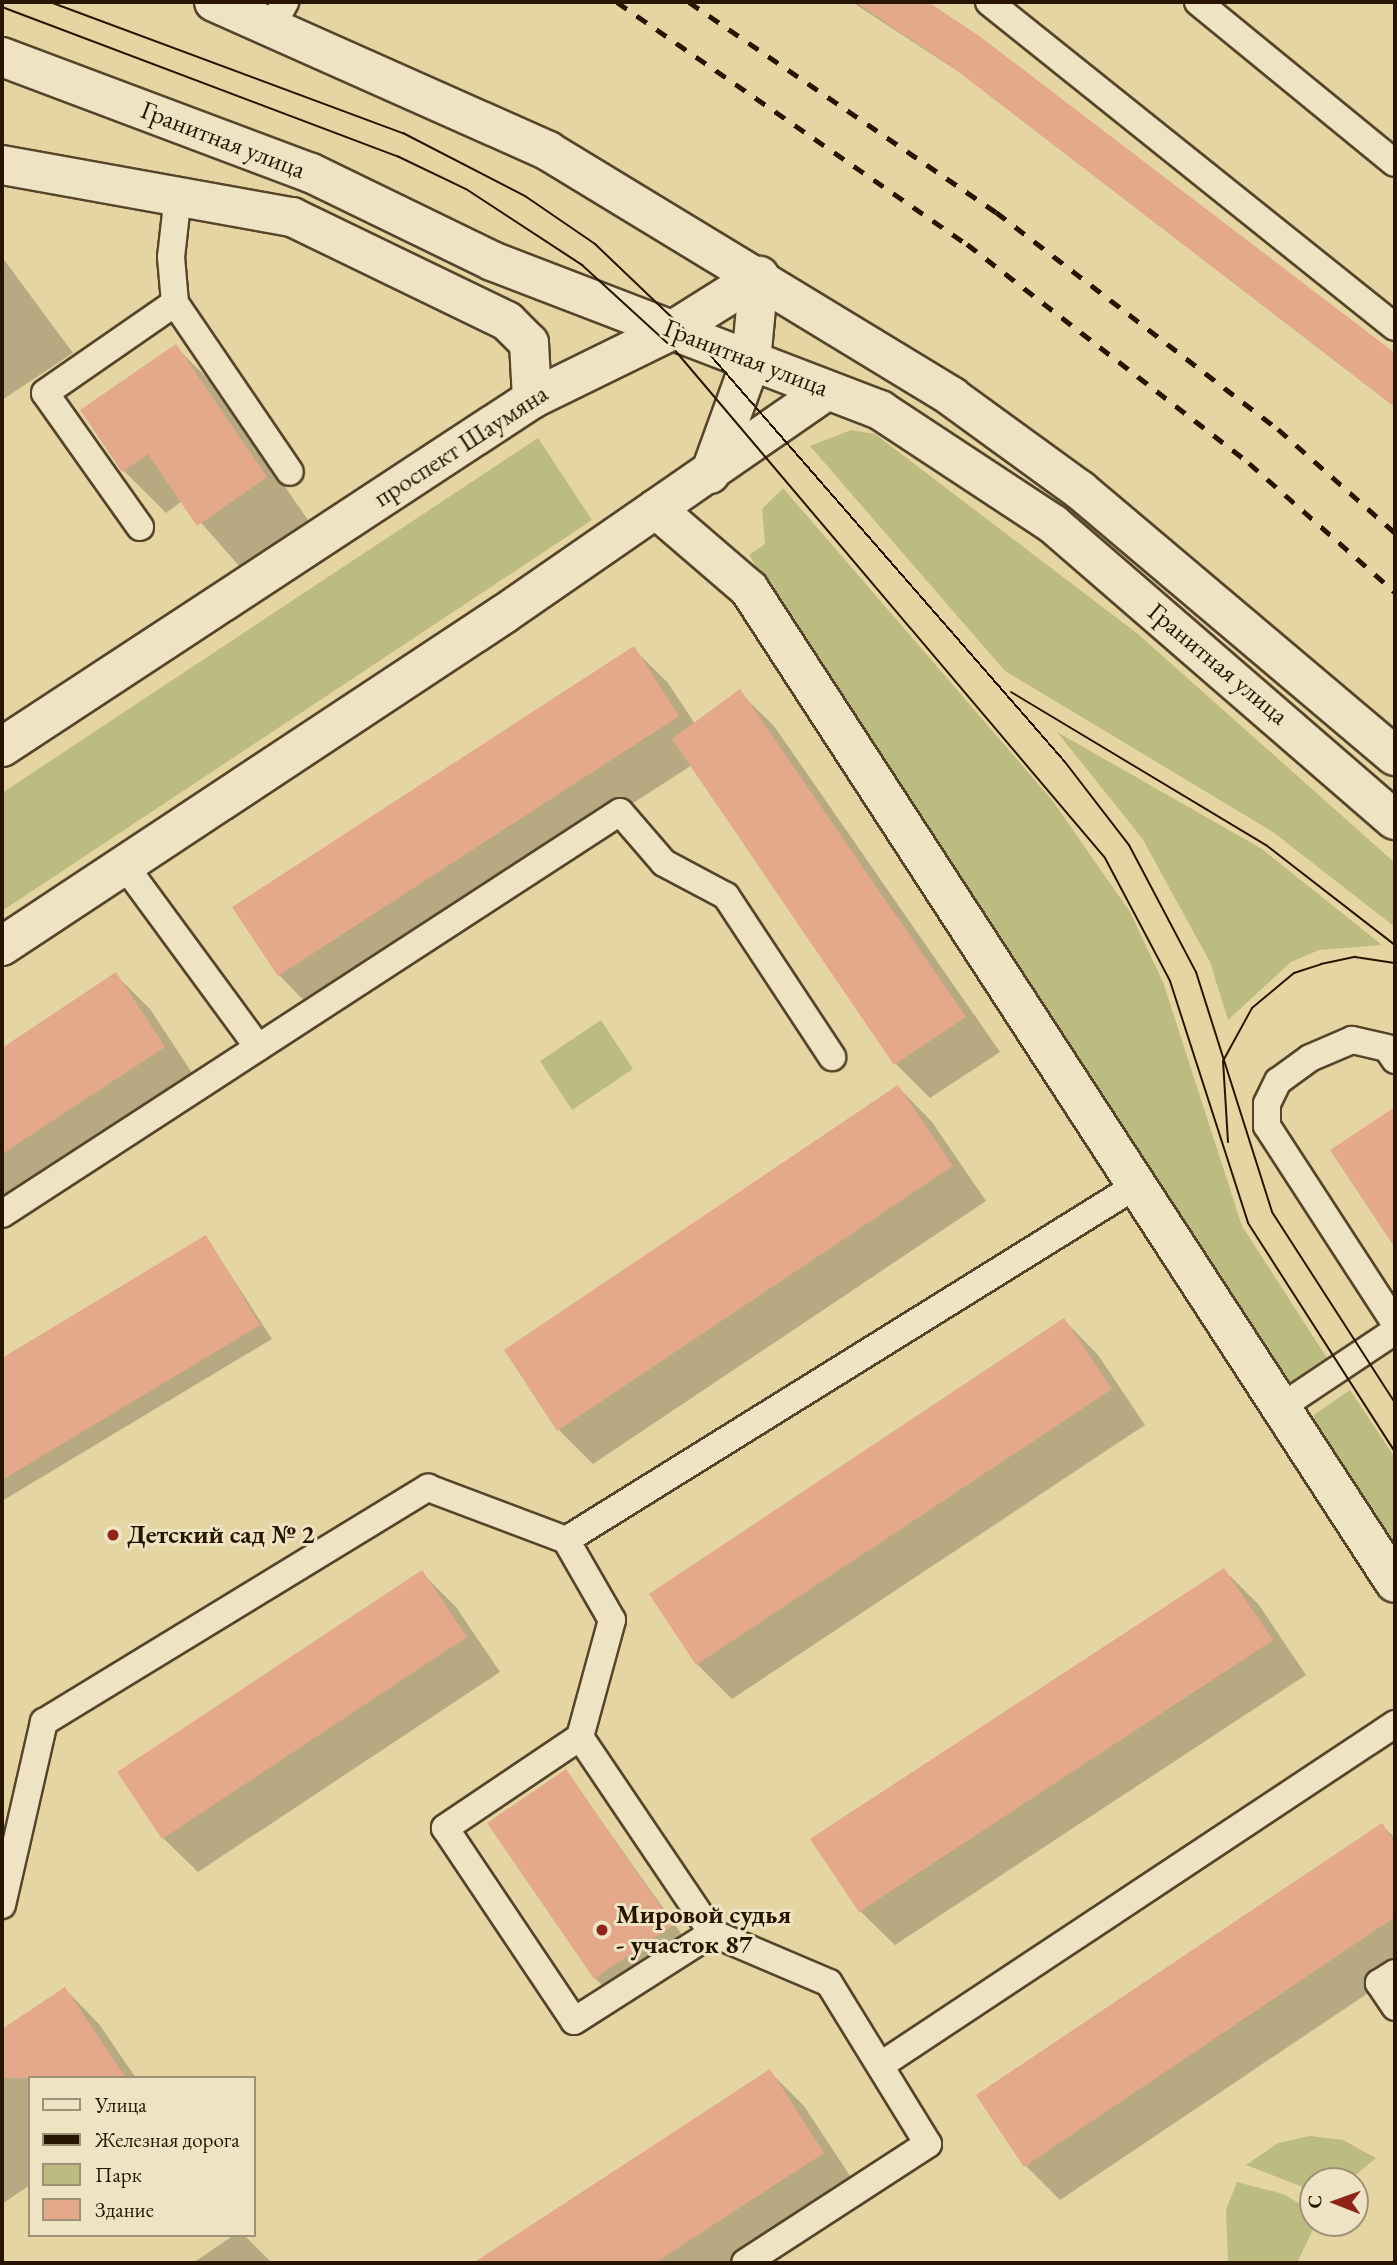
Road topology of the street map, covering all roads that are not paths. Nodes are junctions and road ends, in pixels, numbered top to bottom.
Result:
1 (214, 2) edge
2 (989, 2) edge
3 (1198, 2) edge
4 (279, 13) edge
5 (2, 57) edge
6 (1395, 163) edge
7 (2, 165) edge
8 (311, 173) junction
9 (178, 195) junction
10 (292, 217) junction
11 (759, 276) junction
12 (174, 303) junction
13 (1395, 327) edge
14 (673, 330) junction
15 (751, 360) junction
16 (827, 390) junction
17 (532, 399) junction
18 (290, 472) dead end
19 (710, 474) junction
20 (656, 509) junction
21 (140, 527) dead end
22 (2, 747) edge
23 (1395, 756) edge
24 (1395, 820) edge
25 (125, 866) junction
26 (2, 947) edge
27 (258, 1047) junction
28 (832, 1057) dead end
29 (1395, 1058) edge
30 (1137, 1185) junction
31 (2, 1214) edge
32 (1395, 1323) edge
33 (1395, 1331) edge
34 (1278, 1409) junction
35 (566, 1540) junction
36 (1395, 1583) edge
37 (1395, 1724) edge
38 (580, 1737) junction
39 (2, 1905) edge
40 (712, 1933) junction
41 (1395, 1973) edge
42 (1395, 2007) edge
43 (884, 2063) junction
44 (745, 2263) edge

1 - 4 street, Гранитная улица
2 - 13 lane
3 - 6 lane
4 - 11 street, Гранитная улица
5 - 8 street, Гранитная улица
7 - 9 street, Гранитная улица
8 - 10 street
8 - 14 street, Гранитная улица
9 - 10 street, Гранитная улица
9 - 12 lane
10 - 17 street, Гранитная улица
11 - 14 street, проспект Шаумяна
11 - 15 street
11 - 23 street, Гранитная улица
12 - 18 lane
12 - 21 lane
14 - 15 street, Гранитная улица
14 - 17 street, проспект Шаумяна
15 - 16 street, Гранитная улица
15 - 19 street
16 - 19 street
16 - 24 street, Гранитная улица
17 - 22 street, проспект Шаумяна
19 - 20 street
20 - 25 street
20 - 30 street
25 - 26 street
25 - 27 lane
27 - 28 lane
27 - 31 lane
29 - 32 lane
30 - 34 street
30 - 35 lane
33 - 34 lane
34 - 36 street
35 - 38 lane
35 - 39 lane
37 - 43 lane
38 - 40 lane
38 - 40 lane
40 - 43 lane
41 - 42 lane
43 - 44 lane

